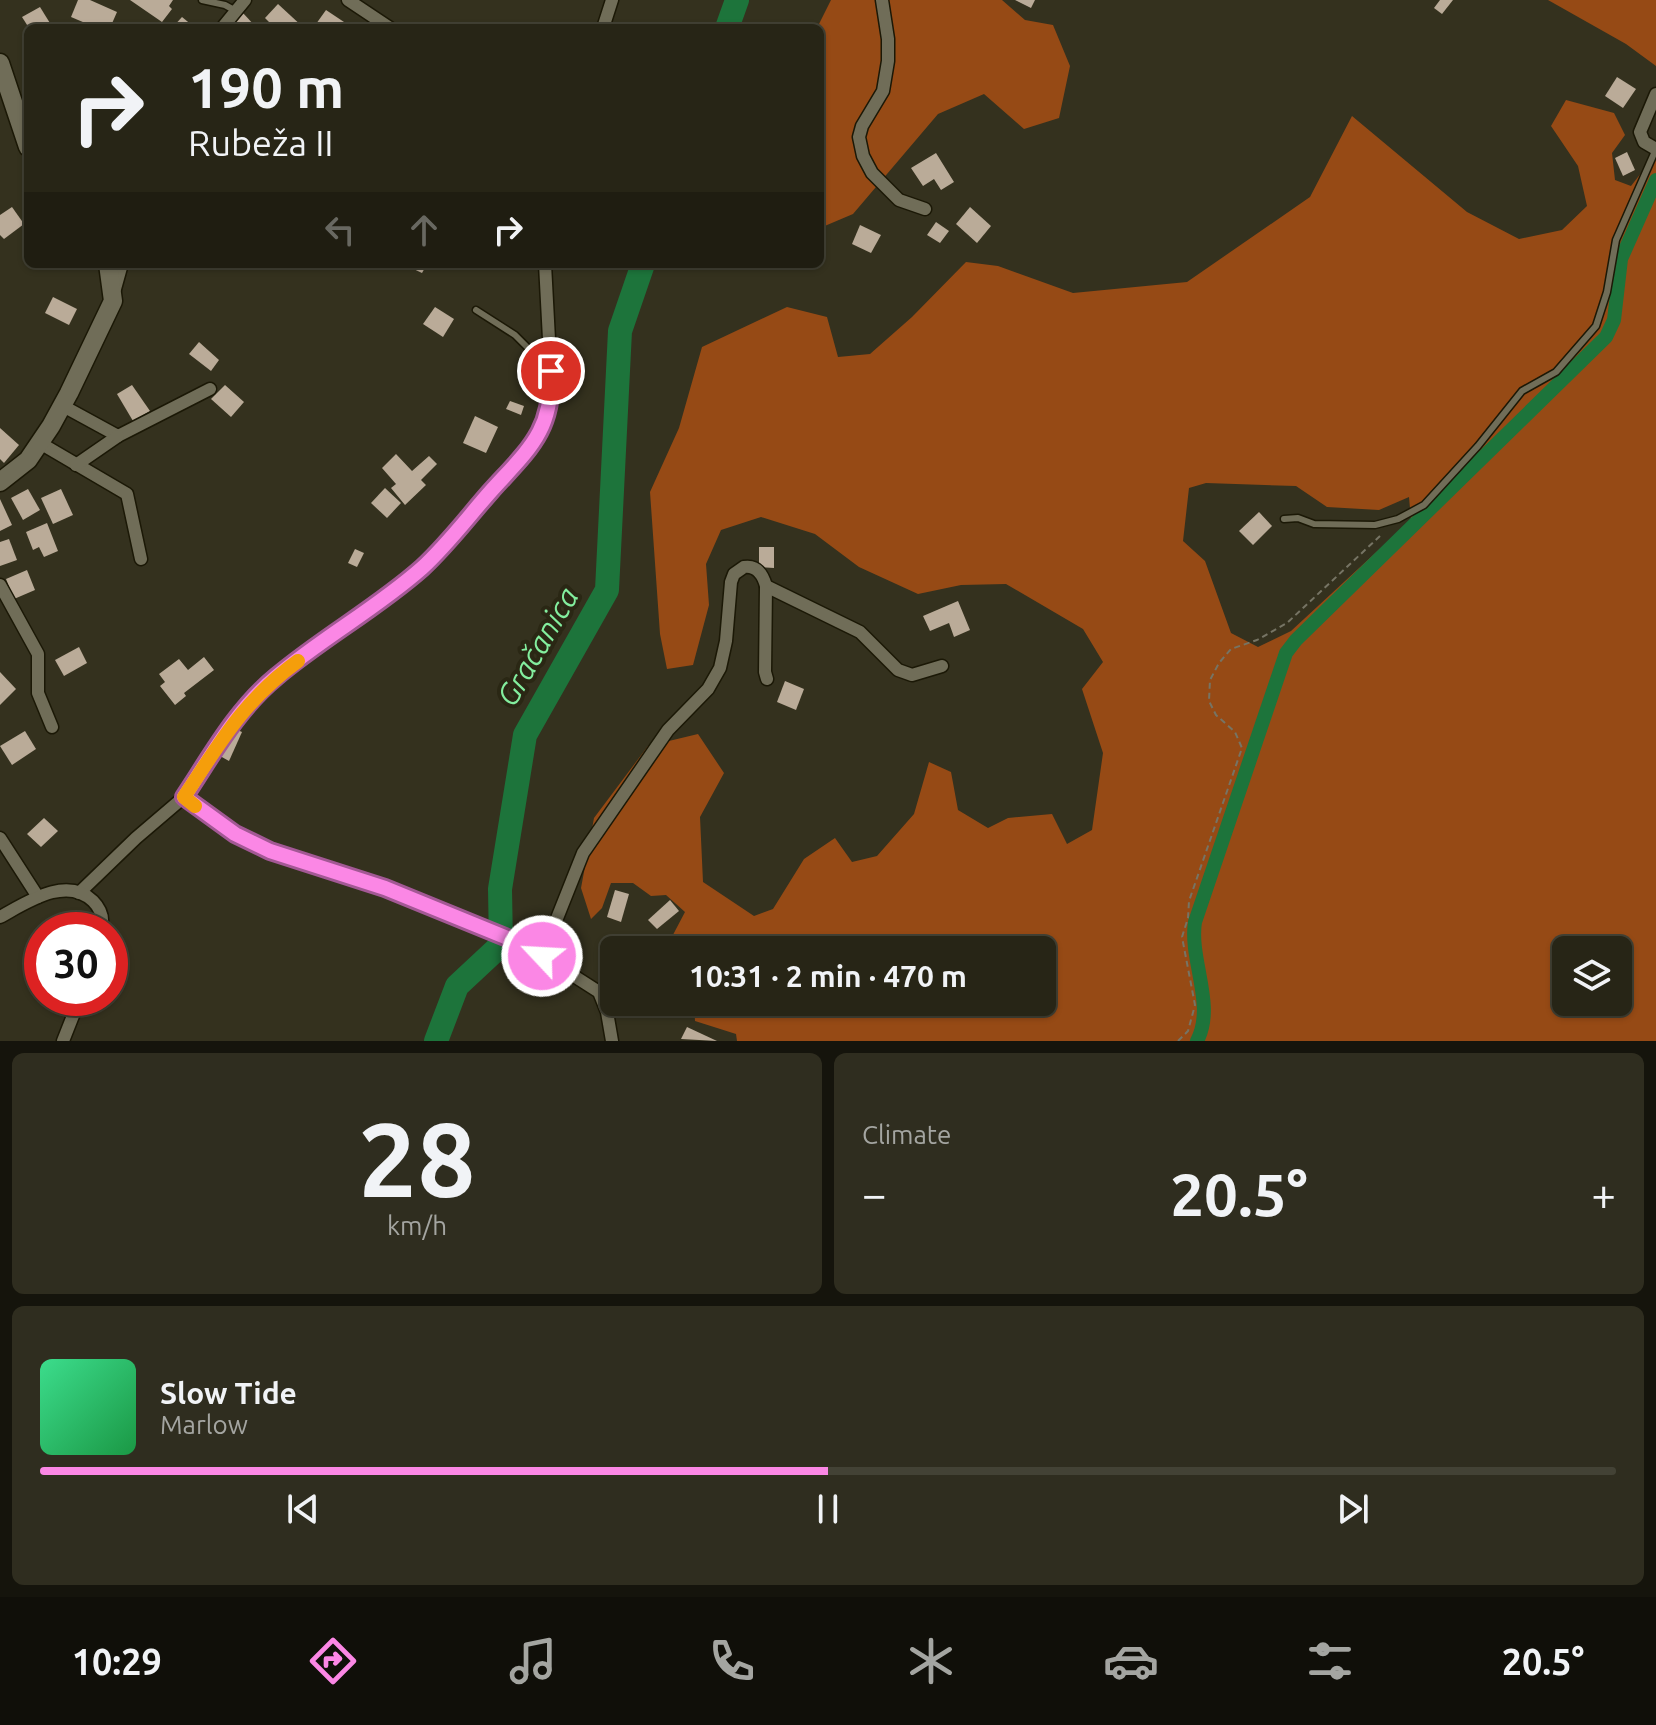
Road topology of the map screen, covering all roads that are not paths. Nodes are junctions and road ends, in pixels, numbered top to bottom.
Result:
1 (202, 0) edge
2 (245, 0) edge
3 (348, 0) edge
4 (612, 0) edge
5 (882, 0) edge
6 (236, 11) junction
7 (225, 24) edge
8 (384, 24) edge
9 (604, 24) edge
10 (0, 63) edge
11 (1656, 94) edge
12 (24, 135) edge
13 (1656, 149) edge
14 (925, 209) dead end
15 (109, 268) edge
16 (121, 268) edge
17 (545, 268) edge
18 (114, 292) junction
19 (476, 310) dead end
20 (551, 371) junction
21 (210, 389) dead end
22 (63, 406) junction
23 (118, 436) junction
24 (40, 443) junction
25 (76, 465) junction
26 (0, 482) edge
27 (1284, 519) dead end
28 (141, 559) dead end
29 (0, 585) edge
30 (766, 586) junction
31 (942, 666) dead end
32 (767, 679) dead end
33 (52, 727) dead end
34 (184, 797) junction
35 (0, 838) edge
36 (79, 893) junction
37 (38, 897) junction
38 (100, 912) edge
39 (0, 917) edge
40 (542, 956) junction
41 (73, 1016) edge
42 (63, 1041) edge
43 (612, 1041) edge

1 - 6 lane
2 - 6 street
3 - 8 street
4 - 9 street
5 - 14 street
6 - 7 street
10 - 12 street
11 - 13 street
13 - 27 lane
15 - 18 street
16 - 18 street
17 - 20 street
18 - 22 street
19 - 20 lane
20 - 34 street
21 - 23 street
22 - 23 street
22 - 24 street
23 - 25 street
24 - 25 street
24 - 26 street
25 - 28 street
29 - 33 street
30 - 31 street
30 - 32 street
30 - 40 street
34 - 36 street
34 - 40 street
35 - 37 street
36 - 37 street
36 - 38 street
37 - 39 street
40 - 43 street
41 - 42 street

